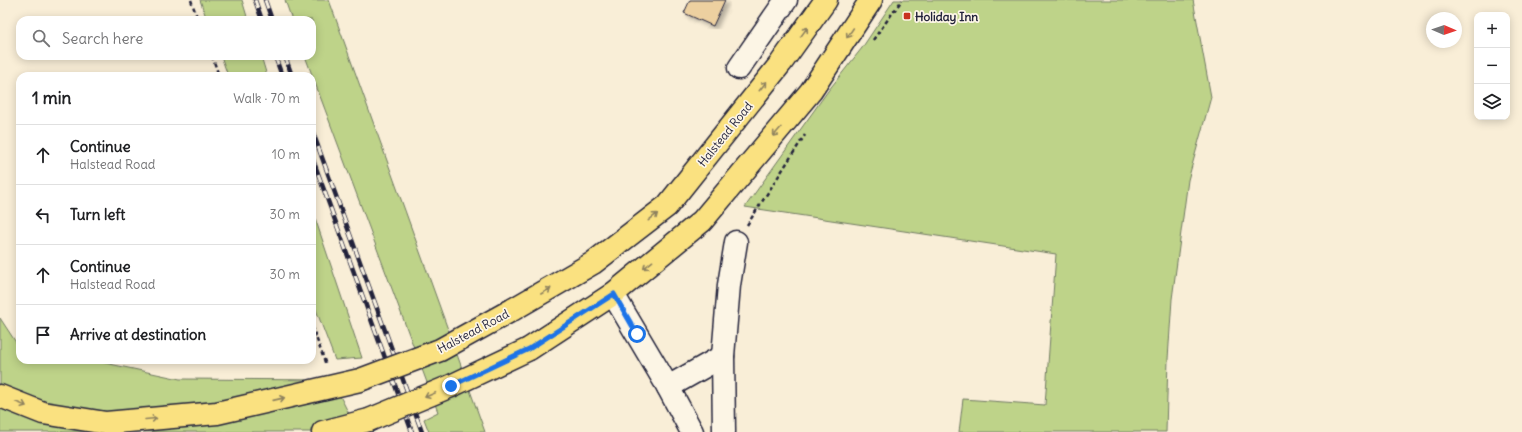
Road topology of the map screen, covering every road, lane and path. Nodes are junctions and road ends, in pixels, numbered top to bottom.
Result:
1 (191, 0) edge
2 (786, 0) edge
3 (826, 0) edge
4 (871, 0) edge
5 (197, 16) edge
6 (213, 60) edge
7 (738, 68) dead end
8 (218, 72) edge
9 (736, 242) dead end
10 (614, 294) junction
11 (316, 337) edge
12 (724, 356) junction
13 (324, 358) dead end
14 (668, 387) junction
15 (0, 396) edge
16 (323, 432) edge
17 (692, 432) edge
18 (724, 432) edge

1 - 5 path
2 - 7 street
15 -> 3 main road, Halstead Road, bridge
4 -> 10 main road
6 - 8 path
9 - 12 street
10 - 14 street
10 -> 16 main road, bridge
11 - 13 path
12 - 14 street
12 - 18 street
14 - 17 street

